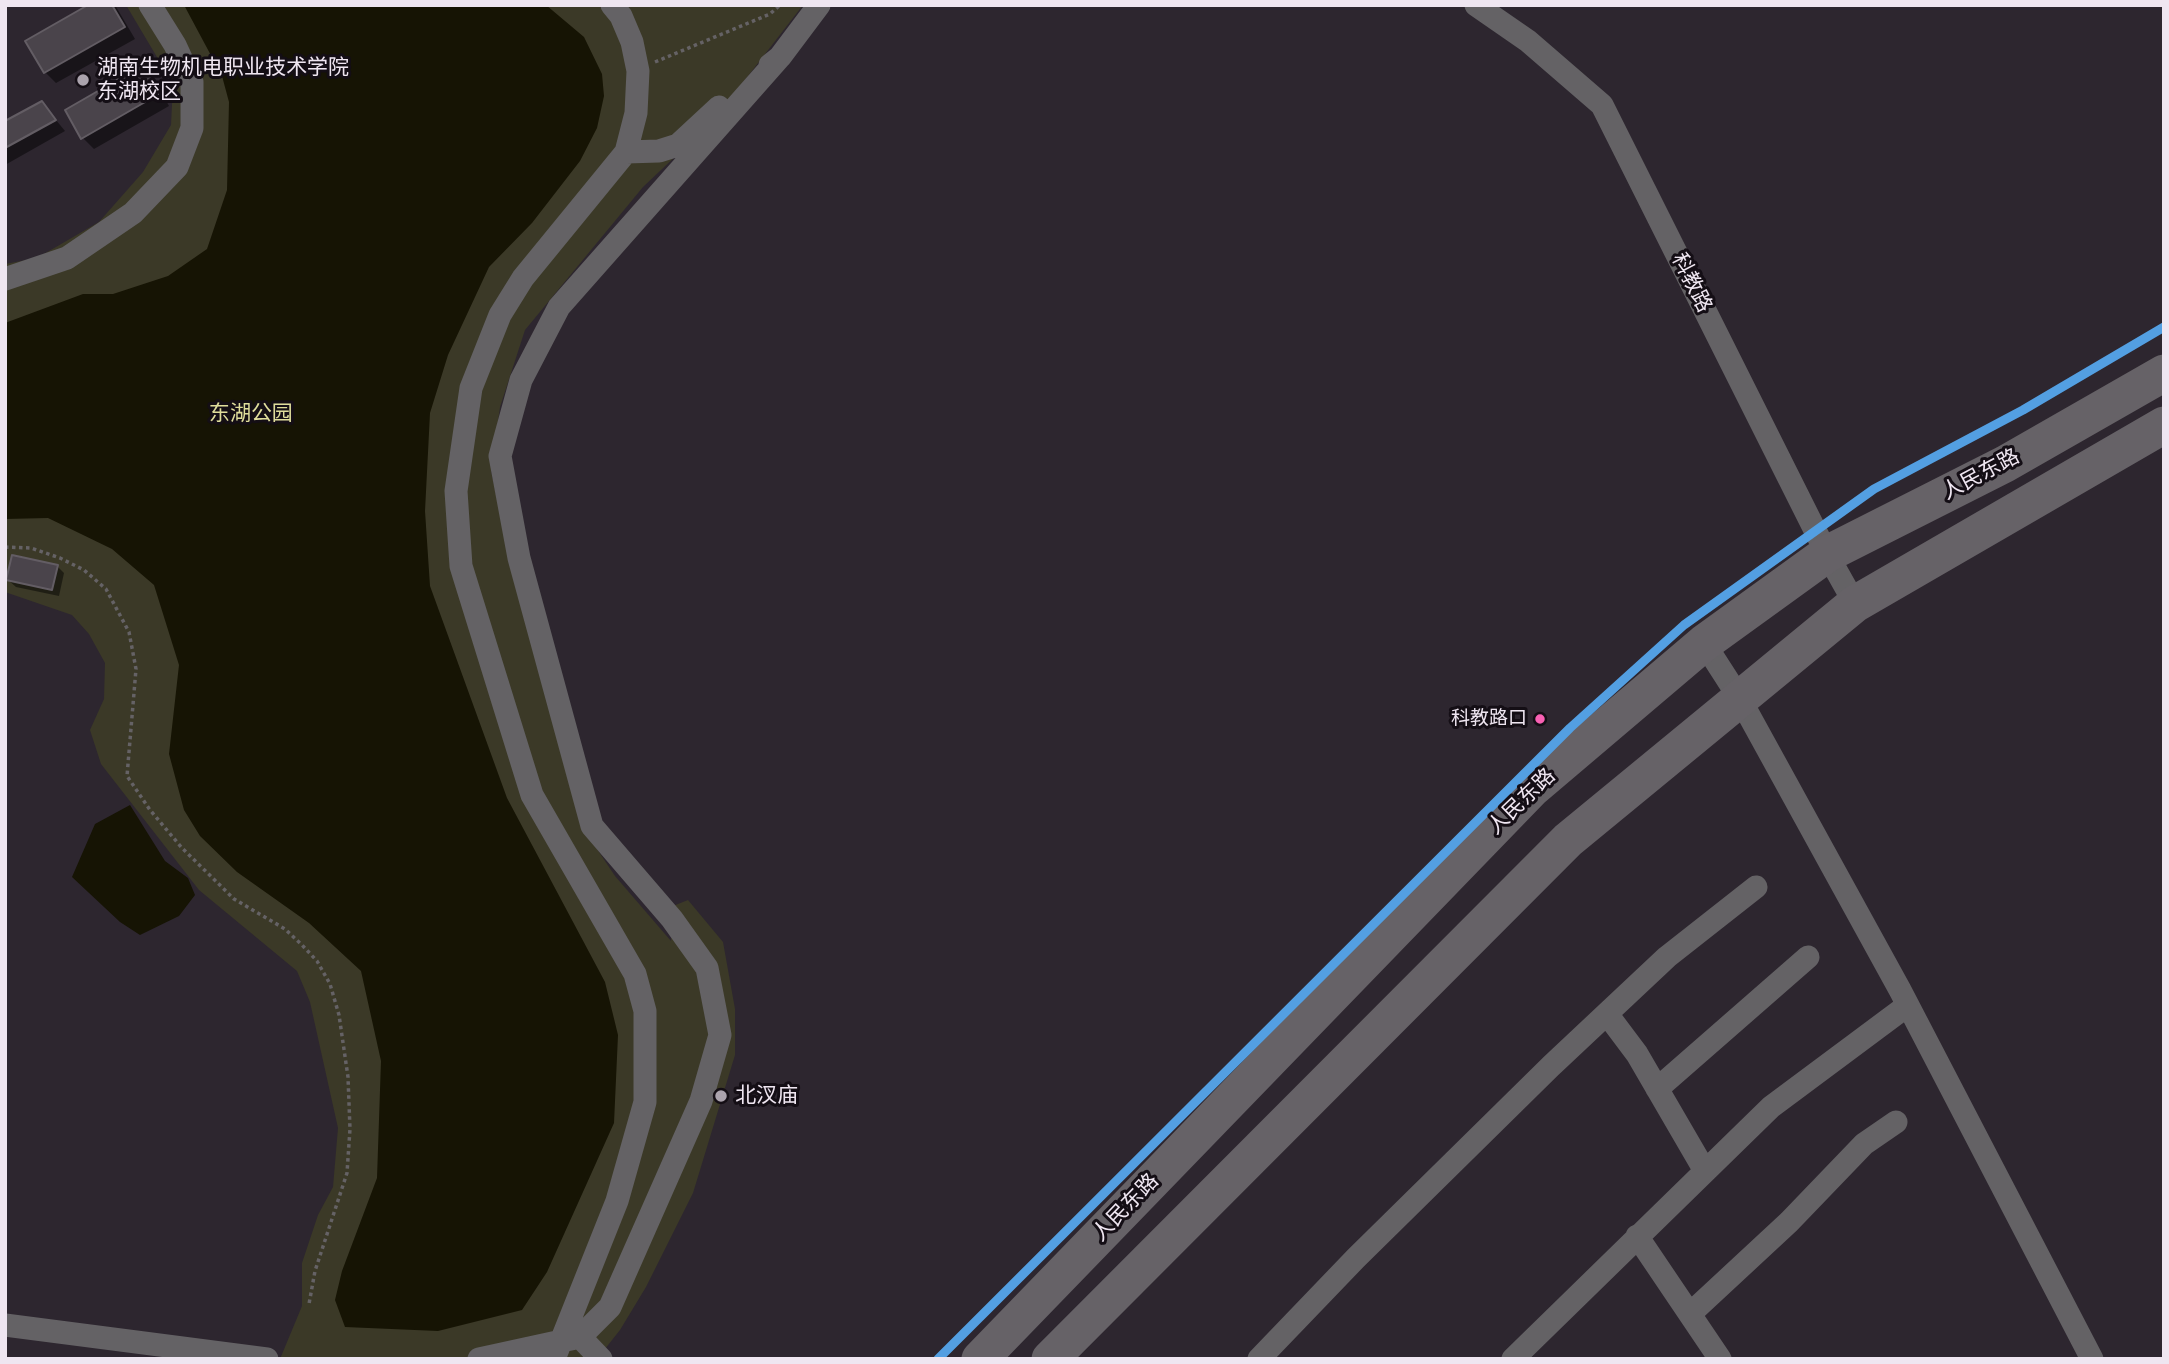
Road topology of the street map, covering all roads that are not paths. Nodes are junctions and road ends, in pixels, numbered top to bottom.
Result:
1 (150, 5) edge
2 (612, 5) edge
3 (818, 5) edge
4 (1476, 5) edge
5 (780, 57) junction
6 (626, 152) junction
7 (5, 279) edge
8 (2164, 373) edge
9 (2164, 425) edge
10 (1827, 554) junction
11 (1855, 604) junction
12 (1704, 643) junction
13 (1740, 699) junction
14 (1756, 887) dead end
15 (1808, 957) dead end
16 (1908, 1005) junction
17 (1606, 1014) junction
18 (1657, 1089) junction
19 (1896, 1122) dead end
20 (1705, 1171) junction
21 (1637, 1236) junction
22 (1691, 1313) junction
23 (5, 1325) edge
24 (564, 1346) edge
25 (267, 1359) edge
26 (479, 1359) edge
27 (601, 1359) edge
28 (980, 1359) edge
29 (1050, 1359) edge
30 (1259, 1359) edge
31 (1513, 1359) edge
32 (1720, 1359) edge
33 (2092, 1359) edge

1 - 7 street
2 - 6 street
3 - 5 street
4 - 10 street, 科教路
5 - 6 street
5 - 24 street
6 - 24 street
8 - 10 main road, 人民东路
9 - 11 main road
10 - 11 street, 科教路
10 - 12 main road, 人民东路
11 - 13 main road
12 - 13 street
12 - 28 main road, 人民东路
13 - 16 street
13 - 29 main road
14 - 17 street
15 - 18 street
16 - 20 street
16 - 33 street
17 - 18 street
17 - 30 street
18 - 20 street
19 - 22 street
20 - 21 street
21 - 22 street
21 - 31 street
22 - 32 street
23 - 25 street
24 - 26 street
24 - 27 street

